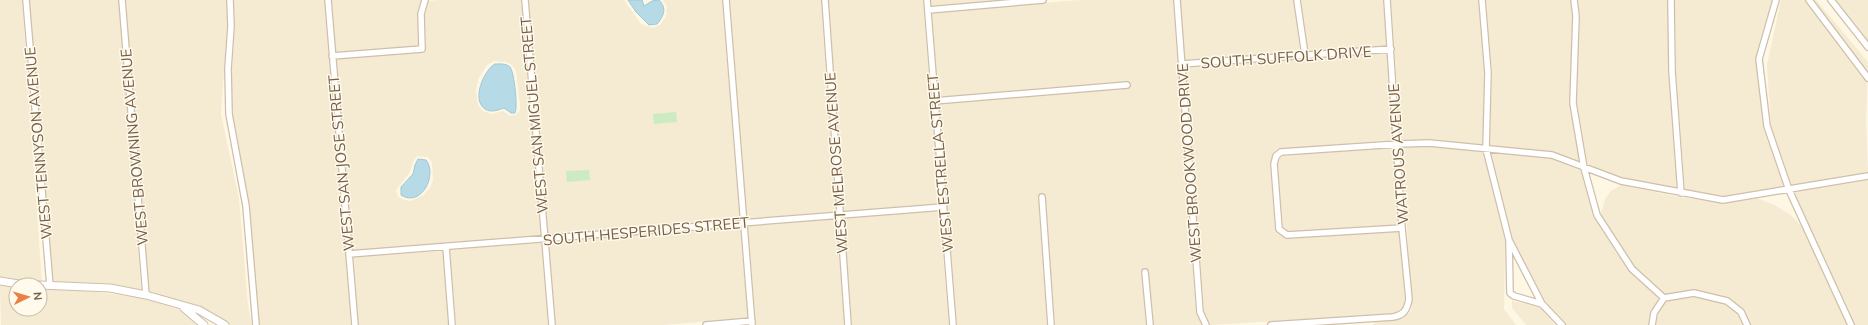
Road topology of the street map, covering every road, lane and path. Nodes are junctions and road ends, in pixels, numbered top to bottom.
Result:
1 (26, 0) edge
2 (122, 0) edge
3 (230, 0) edge
4 (328, 0) edge
5 (425, 0) edge
6 (525, 0) edge
7 (726, 0) edge
8 (825, 0) edge
9 (927, 0) edge
10 (1043, 0) edge
11 (1176, 0) edge
12 (1298, 0) edge
13 (1387, 0) edge
14 (1482, 0) edge
15 (1574, 0) edge
16 (1672, 0) edge
17 (1776, 0) edge
18 (1809, 0) edge
19 (1831, 0) edge
20 (1027, 1) edge
21 (928, 10) junction
22 (1868, 47) edge
23 (1391, 49) junction
24 (332, 56) junction
25 (1305, 56) junction
26 (1182, 64) junction
27 (1868, 78) edge
28 (1126, 85) dead end
29 (934, 101) junction
30 (1398, 144) junction
31 (1486, 149) junction
32 (1584, 168) junction
33 (1868, 176) edge
34 (1789, 190) junction
35 (1681, 193) junction
36 (1042, 197) dead end
37 (943, 207) junction
38 (839, 215) junction
39 (744, 223) junction
40 (1402, 228) junction
41 (545, 239) junction
42 (1509, 240) junction
43 (446, 247) junction
44 (349, 254) junction
45 (1145, 272) dead end
46 (50, 286) joint
47 (146, 295) junction
48 (1664, 298) junction
49 (1542, 304) junction
50 (182, 306) junction
51 (1373, 318) junction
52 (752, 323) edge
53 (1350, 323) edge
54 (1559, 324) edge
55 (204, 325) edge
56 (225, 325) edge
57 (256, 325) edge
58 (355, 325) edge
59 (452, 325) edge
60 (552, 325) edge
61 (706, 325) edge
62 (848, 325) edge
63 (953, 325) edge
64 (1051, 325) edge
65 (1150, 325) edge
66 (1206, 325) edge
67 (1271, 325) edge
68 (1368, 325) edge
69 (1652, 325) edge
70 (1747, 325) edge
71 (1851, 325) edge

1 - 46 street, WEST TENNYSON AVENUE
2 - 47 street, WEST BROWNING AVENUE
3 - 57 street
4 - 24 street, WEST SAN JOSE STREET
5 - 24 street
6 - 41 street, WEST SAN MIGUEL STREET
7 - 39 street
8 - 38 street, WEST MELROSE AVENUE
9 - 21 street, WEST ESTRELLA STREET
10 - 20 street
11 - 26 street, WEST BROOKWOOD DRIVE
12 - 25 street
13 - 23 street, WATROUS AVENUE
14 - 31 street
15 - 32 street
16 - 35 street
17 - 34 street
18 - 27 street
19 - 22 street
20 - 21 street
21 - 29 street, WEST ESTRELLA STREET
23 - 25 street, SOUTH SUFFOLK DRIVE
23 - 30 street, WATROUS AVENUE
24 - 44 street, WEST SAN JOSE STREET
25 - 26 street, SOUTH SUFFOLK DRIVE
26 - 66 street, WEST BROOKWOOD DRIVE
28 - 29 street
29 - 37 street, WEST ESTRELLA STREET
30 - 31 street
30 - 40 street, WATROUS AVENUE
30 - 40 street
31 - 32 street
31 - 42 street
32 - 35 street
32 - 48 street
33 - 34 street
34 - 35 street
34 - 71 street
36 - 64 street
37 - 38 street, SOUTH HESPERIDES STREET
37 - 63 street, WEST ESTRELLA STREET
38 - 39 street, SOUTH HESPERIDES STREET
38 - 62 street, WEST MELROSE AVENUE
39 - 41 street, SOUTH HESPERIDES STREET
39 - 52 street
40 - 51 street, WATROUS AVENUE
41 - 43 street, SOUTH HESPERIDES STREET
41 - 60 street, WEST SAN MIGUEL STREET
42 - 49 street
42 - 49 street
43 - 44 street, SOUTH HESPERIDES STREET
43 - 59 street
44 - 58 street, WEST SAN JOSE STREET
45 - 65 street
46 - 47 street
47 - 50 street
48 - 69 street
48 - 70 street
49 - 54 street
50 - 55 street
50 - 56 street
51 - 53 street
51 - 68 street
52 - 61 street
53 - 67 street

